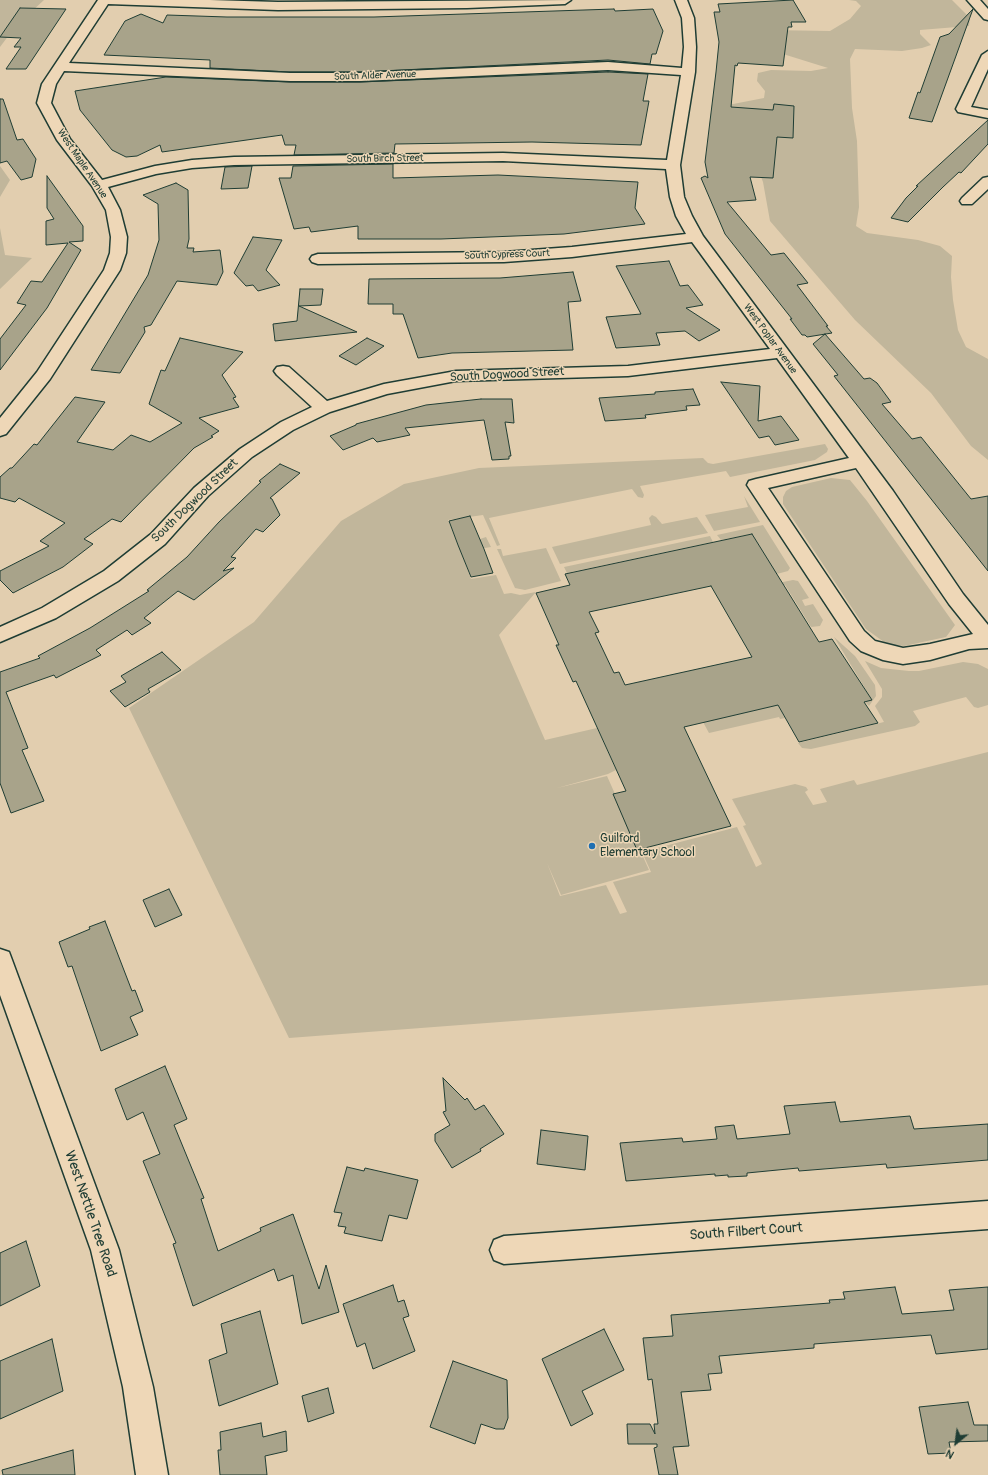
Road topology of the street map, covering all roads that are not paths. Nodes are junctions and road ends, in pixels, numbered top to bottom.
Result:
1 (104, 0) edge
2 (565, 0) edge
3 (681, 0) edge
4 (973, 0) edge
5 (988, 16) edge
6 (988, 55) edge
7 (61, 67) junction
8 (688, 72) junction
9 (988, 114) edge
10 (673, 165) junction
11 (988, 181) edge
12 (99, 185) junction
13 (967, 201) dead end
14 (696, 237) junction
15 (318, 259) dead end
16 (780, 353) junction
17 (282, 371) dead end
18 (324, 408) junction
19 (0, 430) edge
20 (861, 460) junction
21 (0, 635) edge
22 (988, 640) edge
23 (0, 960) edge
24 (988, 1215) edge
25 (504, 1250) dead end
26 (152, 1475) edge

1 - 2 street
1 - 7 street, West Maple Avenue
3 - 8 street, West Poplar Avenue
4 - 5 street
6 - 9 street
7 - 8 street, South Alder Avenue
7 - 12 street, West Maple Avenue
8 - 10 street, West Poplar Avenue
10 - 12 street, South Birch Street
10 - 14 street, West Poplar Avenue
11 - 13 street
12 - 19 street, West Maple Avenue
14 - 15 street, South Cypress Court
14 - 16 street, West Poplar Avenue
16 - 18 street, South Dogwood Street
16 - 20 street, West Poplar Avenue
17 - 18 street
18 - 21 street, South Dogwood Street
20 - 22 street, West Poplar Avenue
20 - 22 street
23 - 26 street, West Nettle Tree Road
24 - 25 street, South Filbert Court

